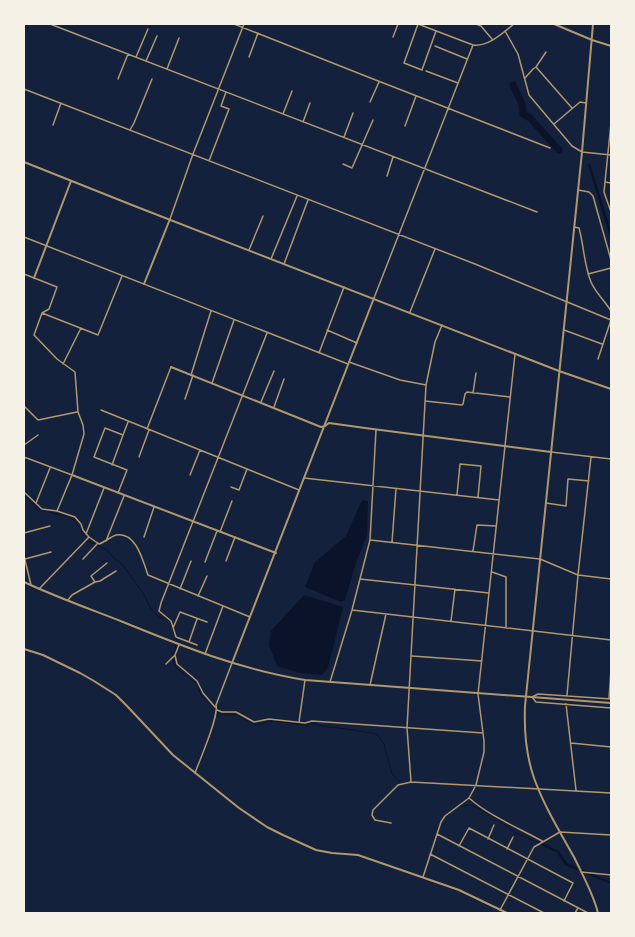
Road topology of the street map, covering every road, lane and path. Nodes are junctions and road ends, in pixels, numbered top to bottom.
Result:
1 (50, 24) edge
2 (234, 24) edge
3 (244, 24) edge
4 (398, 24) edge
5 (418, 24) edge
6 (476, 24) edge
7 (514, 24) edge
8 (554, 24) edge
9 (593, 24) edge
10 (242, 27) junction
11 (148, 29) dead end
12 (436, 31) junction
13 (505, 31) junction
14 (258, 33) junction
15 (157, 36) dead end
16 (393, 37) dead end
17 (179, 38) dead end
18 (492, 39) junction
19 (592, 40) junction
20 (473, 45) junction
21 (435, 46) dead end
22 (611, 46) edge
23 (546, 52) dead end
24 (128, 54) junction
25 (136, 57) junction
26 (249, 57) dead end
27 (467, 59) junction
28 (146, 62) junction
29 (536, 67) junction
30 (167, 69) junction
31 (426, 71) dead end
32 (525, 78) junction
33 (118, 79) dead end
34 (152, 79) dead end
35 (379, 82) junction
36 (458, 83) junction
37 (24, 89) edge
38 (218, 89) junction
39 (292, 91) dead end
40 (226, 92) junction
41 (416, 96) junction
42 (370, 102) dead end
43 (61, 103) junction
44 (310, 103) dead end
45 (586, 103) junction
46 (448, 108) junction
47 (572, 108) junction
48 (353, 113) dead end
49 (284, 114) junction
50 (373, 120) dead end
51 (302, 122) junction
52 (611, 123) edge
53 (554, 124) junction
54 (53, 125) dead end
55 (405, 126) dead end
56 (130, 130) junction
57 (611, 130) edge
58 (344, 138) junction
59 (363, 145) junction
60 (550, 148) dead end
61 (582, 152) junction
62 (193, 154) junction
63 (608, 154) junction
64 (611, 155) edge
65 (393, 157) junction
66 (209, 161) junction
67 (24, 162) edge
68 (342, 164) dead end
69 (424, 169) junction
70 (387, 176) dead end
71 (71, 181) junction
72 (605, 182) junction
73 (611, 183) edge
74 (578, 190) junction
75 (297, 195) junction
76 (308, 199) junction
77 (537, 212) dead end
78 (611, 212) edge
79 (263, 216) dead end
80 (170, 219) junction
81 (574, 227) junction
82 (399, 235) junction
83 (24, 237) edge
84 (46, 246) junction
85 (435, 249) junction
86 (249, 250) junction
87 (271, 259) junction
88 (611, 260) edge
89 (284, 264) junction
90 (611, 268) edge
91 (24, 274) edge
92 (588, 274) junction
93 (122, 276) junction
94 (34, 278) junction
95 (144, 284) junction
96 (344, 287) junction
97 (374, 298) junction
98 (566, 301) junction
99 (611, 310) edge
100 (211, 311) junction
101 (410, 312) junction
102 (42, 313) junction
103 (234, 320) junction
104 (611, 320) edge
105 (442, 325) junction
106 (80, 328) junction
107 (327, 330) junction
108 (564, 330) junction
109 (267, 332) junction
110 (357, 343) junction
111 (602, 344) junction
112 (319, 353) junction
113 (515, 353) junction
114 (598, 359) dead end
115 (349, 363) junction
116 (63, 364) junction
117 (172, 367) joint
118 (274, 371) dead end
119 (559, 371) junction
120 (476, 373) dead end
121 (192, 375) junction
122 (284, 379) dead end
123 (212, 383) junction
124 (426, 385) junction
125 (611, 389) edge
126 (473, 393) junction
127 (243, 395) junction
128 (511, 398) junction
129 (184, 399) dead end
130 (425, 401) junction
131 (261, 402) junction
132 (24, 406) edge
133 (274, 407) junction
134 (25, 409) edge
135 (101, 410) dead end
136 (78, 412) junction
137 (128, 421) junction
138 (325, 426) junction
139 (148, 430) junction
140 (376, 430) junction
141 (38, 434) dead end
142 (123, 435) junction
143 (424, 435) junction
144 (24, 444) edge
145 (505, 446) junction
146 (200, 450) junction
147 (551, 452) junction
148 (24, 457) edge
149 (139, 457) dead end
150 (591, 457) junction
151 (218, 458) junction
152 (611, 459) edge
153 (112, 464) junction
154 (50, 467) junction
155 (247, 469) junction
156 (72, 475) junction
157 (190, 475) dead end
158 (304, 478) junction
159 (589, 481) junction
160 (230, 486) dead end
161 (373, 486) junction
162 (104, 488) junction
163 (396, 489) junction
164 (299, 490) junction
165 (420, 491) junction
166 (24, 492) edge
167 (118, 493) junction
168 (124, 495) junction
169 (457, 495) junction
170 (478, 497) junction
171 (499, 500) junction
172 (232, 501) dead end
173 (546, 502) junction
174 (36, 503) junction
175 (154, 507) junction
176 (57, 511) junction
177 (193, 521) junction
178 (50, 526) dead end
179 (496, 526) junction
180 (217, 531) junction
181 (220, 532) junction
182 (24, 533) edge
183 (86, 534) junction
184 (89, 537) junction
185 (144, 537) dead end
186 (235, 538) junction
187 (370, 540) junction
188 (106, 541) junction
189 (392, 542) junction
190 (98, 543) junction
191 (417, 545) junction
192 (473, 551) junction
193 (51, 552) dead end
194 (276, 553) junction
195 (493, 553) junction
196 (24, 557) edge
197 (540, 559) junction
198 (83, 560) dead end
199 (191, 561) dead end
200 (226, 561) dead end
201 (205, 562) dead end
202 (107, 563) dead end
203 (116, 571) dead end
204 (492, 572) junction
205 (578, 575) junction
206 (207, 576) dead end
207 (360, 579) junction
208 (611, 579) edge
209 (24, 582) edge
210 (95, 582) junction
211 (168, 584) junction
212 (31, 585) junction
213 (415, 585) junction
214 (39, 589) junction
215 (180, 589) junction
216 (455, 589) junction
217 (489, 593) junction
218 (198, 596) junction
219 (68, 600) junction
220 (223, 606) junction
221 (352, 610) junction
222 (386, 614) junction
223 (250, 617) junction
224 (413, 617) junction
225 (197, 619) junction
226 (451, 621) junction
227 (207, 622) dead end
228 (486, 626) junction
229 (173, 628) junction
230 (506, 628) junction
231 (533, 631) junction
232 (572, 636) junction
233 (611, 640) edge
234 (189, 642) junction
235 (178, 645) junction
236 (197, 645) dead end
237 (24, 649) edge
238 (205, 654) junction
239 (175, 655) junction
240 (411, 656) junction
241 (482, 661) junction
242 (232, 663) junction
243 (166, 664) dead end
244 (611, 670) edge
245 (305, 680) junction
246 (330, 682) junction
247 (370, 685) junction
248 (409, 688) junction
249 (478, 694) junction
250 (567, 695) junction
251 (526, 697) junction
252 (532, 697) junction
253 (610, 698) edge
254 (611, 703) edge
255 (566, 704) junction
256 (216, 706) junction
257 (611, 708) edge
258 (217, 710) junction
259 (299, 722) junction
260 (407, 728) junction
261 (483, 733) junction
262 (571, 743) junction
263 (611, 747) edge
264 (195, 773) junction
265 (411, 782) junction
266 (476, 785) junction
267 (538, 788) junction
268 (576, 791) junction
269 (611, 793) edge
270 (469, 798) junction
271 (391, 823) dead end
272 (494, 826) dead end
273 (560, 832) junction
274 (436, 834) junction
275 (611, 835) edge
276 (513, 837) dead end
277 (488, 839) junction
278 (542, 842) junction
279 (459, 846) junction
280 (507, 849) junction
281 (429, 854) junction
282 (528, 859) junction
283 (581, 872) junction
284 (611, 875) edge
285 (518, 876) junction
286 (423, 877) junction
287 (508, 895) junction
288 (564, 901) junction
289 (578, 908) junction
290 (500, 910) junction
291 (507, 913) edge
292 (544, 913) edge
293 (575, 913) edge
294 (588, 913) edge
295 (598, 913) edge

1 - 24 street
2 - 10 street
3 - 10 street
4 - 16 street
5 - 12 street
5 - 12 street
6 - 18 street
7 - 13 street
8 - 19 street
9 - 19 street
10 - 14 street
10 - 38 street
11 - 25 street
12 - 20 street
13 - 18 street
13 - 32 street
14 - 26 street
14 - 35 street
15 - 28 street
17 - 30 street
18 - 20 street
19 - 22 street
19 - 45 street
20 - 27 street
21 - 27 street
23 - 29 street
24 - 25 street
24 - 33 street
25 - 28 street
27 - 36 street
28 - 30 street
29 - 32 street
29 - 47 street
30 - 38 street
31 - 36 street
32 - 53 street
34 - 56 street
35 - 41 street
35 - 42 street
36 - 46 street
37 - 43 street
38 - 40 street
38 - 62 street
39 - 49 street
40 - 49 street
40 - 66 street
41 - 46 street
41 - 55 street
43 - 54 street
43 - 56 street
44 - 51 street
45 - 47 street
45 - 61 street
46 - 60 street
46 - 69 street
47 - 53 street
48 - 58 street
49 - 51 street
50 - 59 street
51 - 58 street
52 - 57 street
53 - 61 street
56 - 62 street
57 - 63 street
58 - 59 street
59 - 65 street
59 - 68 street
61 - 63 street
61 - 74 street
62 - 66 street
62 - 80 street
63 - 64 street
63 - 72 street
65 - 69 street
65 - 70 street
66 - 75 street
67 - 71 street
69 - 77 street
69 - 82 street
71 - 80 street
71 - 84 street
72 - 73 street
72 - 78 street
74 - 81 street
74 - 88 street
75 - 76 street
75 - 87 street
76 - 82 street
76 - 89 street
79 - 86 street
80 - 86 street
80 - 95 street
81 - 92 street
81 - 98 street
82 - 85 street
82 - 97 street
83 - 84 street
84 - 93 street
84 - 94 street
85 - 98 street
85 - 101 street
86 - 87 street
87 - 89 street
89 - 96 street
90 - 92 street
91 - 94 street
92 - 99 street
93 - 95 street
93 - 106 street
94 - 102 street
95 - 100 street
96 - 97 street
96 - 107 street
97 - 101 street
97 - 110 street
98 - 104 street
98 - 108 street
100 - 103 street
100 - 121 street
101 - 105 street
102 - 106 street
102 - 116 street
103 - 109 street
103 - 123 street
104 - 111 street
105 - 113 street
105 - 124 street
106 - 116 street
107 - 110 street
107 - 112 street
108 - 111 street
108 - 119 street
109 - 112 street
109 - 127 street
110 - 115 street
111 - 114 street
112 - 115 street
113 - 119 street
113 - 128 street
115 - 124 street
115 - 138 street
116 - 136 street
117 - 121 street
117 - 139 street
118 - 131 street
119 - 125 street
119 - 147 street
120 - 126 street
121 - 123 street
121 - 129 street
122 - 133 street
123 - 127 street
124 - 130 street
126 - 128 street
126 - 130 street
127 - 131 street
127 - 151 street
128 - 145 street
130 - 143 street
131 - 133 street
132 - 134 street
133 - 138 street
134 - 136 street
135 - 137 street
136 - 156 street
137 - 139 street
137 - 142 street
138 - 140 street
138 - 158 street
139 - 146 street
139 - 149 street
140 - 143 street
140 - 161 street
141 - 144 street
142 - 153 street
142 - 153 street
143 - 145 street
143 - 165 street
145 - 147 street
145 - 171 street
146 - 151 street
146 - 157 street
147 - 150 street
147 - 173 street
148 - 154 street
150 - 152 street
150 - 159 street
151 - 155 street
151 - 177 street
153 - 167 street
154 - 156 street
154 - 174 street
155 - 160 street
155 - 164 street
156 - 162 street
156 - 176 street
158 - 161 street
158 - 164 street
159 - 173 street
159 - 205 street
161 - 163 street
161 - 187 street
162 - 167 street
162 - 183 street
163 - 165 street
163 - 189 street
164 - 194 street
165 - 169 street
165 - 191 street
166 - 174 street
167 - 168 street
168 - 175 street
168 - 188 street
169 - 170 street
169 - 170 street
170 - 171 street
171 - 179 street
172 - 181 street
173 - 197 street
174 - 176 street
175 - 177 street
175 - 185 street
176 - 183 street
177 - 180 street
177 - 211 street
178 - 182 street
179 - 192 street
179 - 195 street
180 - 181 street
180 - 201 street
181 - 186 street
183 - 184 street
184 - 190 street
184 - 214 street
186 - 194 street
186 - 200 street
187 - 189 street
187 - 207 street
188 - 190 street
188 - 211 street
189 - 191 street
190 - 198 street
191 - 192 street
191 - 213 street
192 - 195 street
193 - 196 street
194 - 223 street
195 - 197 street
195 - 204 street
196 - 212 street
197 - 205 street
197 - 231 street
199 - 215 street
202 - 210 street
203 - 210 street
204 - 217 street
204 - 230 street
205 - 208 street
205 - 232 street
206 - 218 street
207 - 213 street
207 - 221 street
209 - 212 street
210 - 219 street
211 - 215 street
211 - 229 street
212 - 214 street
213 - 216 street
213 - 224 street
214 - 219 street
215 - 218 street
216 - 217 street
216 - 226 street
217 - 228 street
218 - 220 street
219 - 235 street
220 - 223 street
220 - 238 street
221 - 222 street
221 - 246 street
222 - 224 street
222 - 247 street
223 - 242 street
224 - 226 street
224 - 240 street
225 - 227 street
225 - 229 street
225 - 234 street
226 - 228 street
228 - 230 street
228 - 241 street
229 - 234 street
230 - 231 street
231 - 232 street
231 - 251 street
232 - 233 street
232 - 250 street
234 - 236 street
235 - 238 street
235 - 239 street
237 - 264 street
238 - 242 street
239 - 243 street
239 - 256 street
240 - 241 street
240 - 248 street
241 - 249 street
242 - 245 street
242 - 256 street
244 - 253 street
245 - 246 street
245 - 259 street
246 - 247 street
247 - 248 street
248 - 249 street
248 - 260 street
249 - 251 street
249 - 261 street
250 - 252 street
250 - 253 street
251 - 252 street
251 - 267 street
252 - 254 street
252 - 255 street
255 - 257 street
255 - 262 street
256 - 258 street
258 - 259 street
258 - 264 street
259 - 260 street
260 - 261 street
260 - 265 street
261 - 266 street
262 - 263 street
262 - 268 street
264 - 286 street
265 - 266 street
265 - 271 street
266 - 267 street
266 - 270 street
267 - 268 street
267 - 273 street
268 - 269 street
270 - 274 street
270 - 278 street
272 - 277 street
273 - 275 street
273 - 278 street
273 - 283 street
274 - 279 street
274 - 281 street
276 - 280 street
277 - 279 street
277 - 280 street
278 - 282 street
279 - 285 street
280 - 282 street
281 - 286 street
281 - 287 street
282 - 285 street
282 - 288 street
283 - 284 street
283 - 295 street
285 - 287 street
285 - 288 street
286 - 290 street
287 - 290 street
287 - 292 street
288 - 289 street
289 - 293 street
289 - 294 street
290 - 291 street

